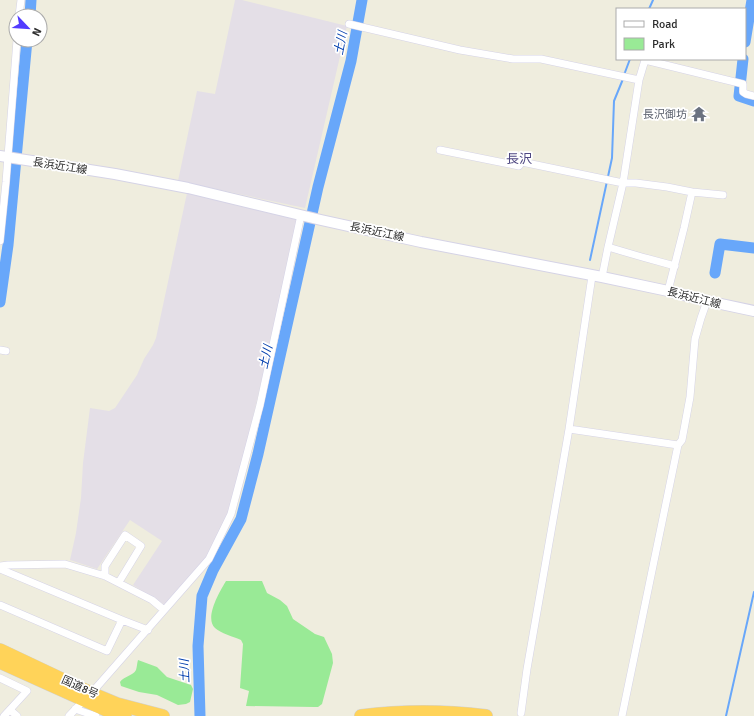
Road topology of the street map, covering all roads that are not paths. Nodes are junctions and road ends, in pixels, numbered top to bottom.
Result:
1 (349, 24) dead end
2 (16, 48) edge
3 (639, 80) junction
4 (754, 96) edge
5 (440, 150) dead end
6 (4, 156) edge
7 (623, 183) junction
8 (692, 192) junction
9 (723, 195) dead end
10 (302, 215) junction
11 (0, 241) edge
12 (608, 247) junction
13 (675, 266) junction
14 (597, 276) junction
15 (668, 291) junction
16 (707, 301) junction
17 (754, 311) edge
18 (569, 429) junction
19 (678, 445) junction
20 (0, 568) edge
21 (104, 576) junction
22 (119, 582) junction
23 (0, 605) edge
24 (164, 610) junction
25 (122, 620) junction
26 (148, 630) junction
27 (0, 650) edge
28 (0, 662) edge
29 (0, 678) edge
30 (84, 701) junction
31 (10, 710) junction
32 (521, 713) dead end
33 (4, 716) edge
34 (17, 716) edge
35 (69, 716) edge
36 (96, 716) edge
37 (125, 716) edge
38 (163, 716) edge
39 (361, 716) edge
40 (486, 716) edge
41 (622, 716) edge

1 - 3 street
2 - 6 street
3 - 4 street
3 - 7 street
5 - 7 street
6 - 10 main road, 長浜近江線
6 - 11 street
7 - 8 street
7 - 12 street
8 - 9 street
8 - 13 street
10 - 14 main road, 長浜近江線
10 - 24 street
12 - 13 street
12 - 14 street
13 - 15 street
14 - 15 main road, 長浜近江線
14 - 18 street
15 - 16 main road, 長浜近江線
16 - 17 main road, 長浜近江線
16 - 19 street
18 - 19 street
18 - 32 street
19 - 41 street
20 - 21 street
20 - 25 street
21 - 22 street
21 - 22 street
22 - 24 street
23 - 25 street
24 - 26 street
25 - 26 street
26 - 30 street
27 - 30 highway, 国道8号
28 - 30 highway, 国道8号
29 - 31 street
30 - 35 street
30 - 36 street
30 - 37 highway, 国道8号
30 - 38 highway, 国道8号
31 - 33 street
31 - 34 street
39 - 40 highway

